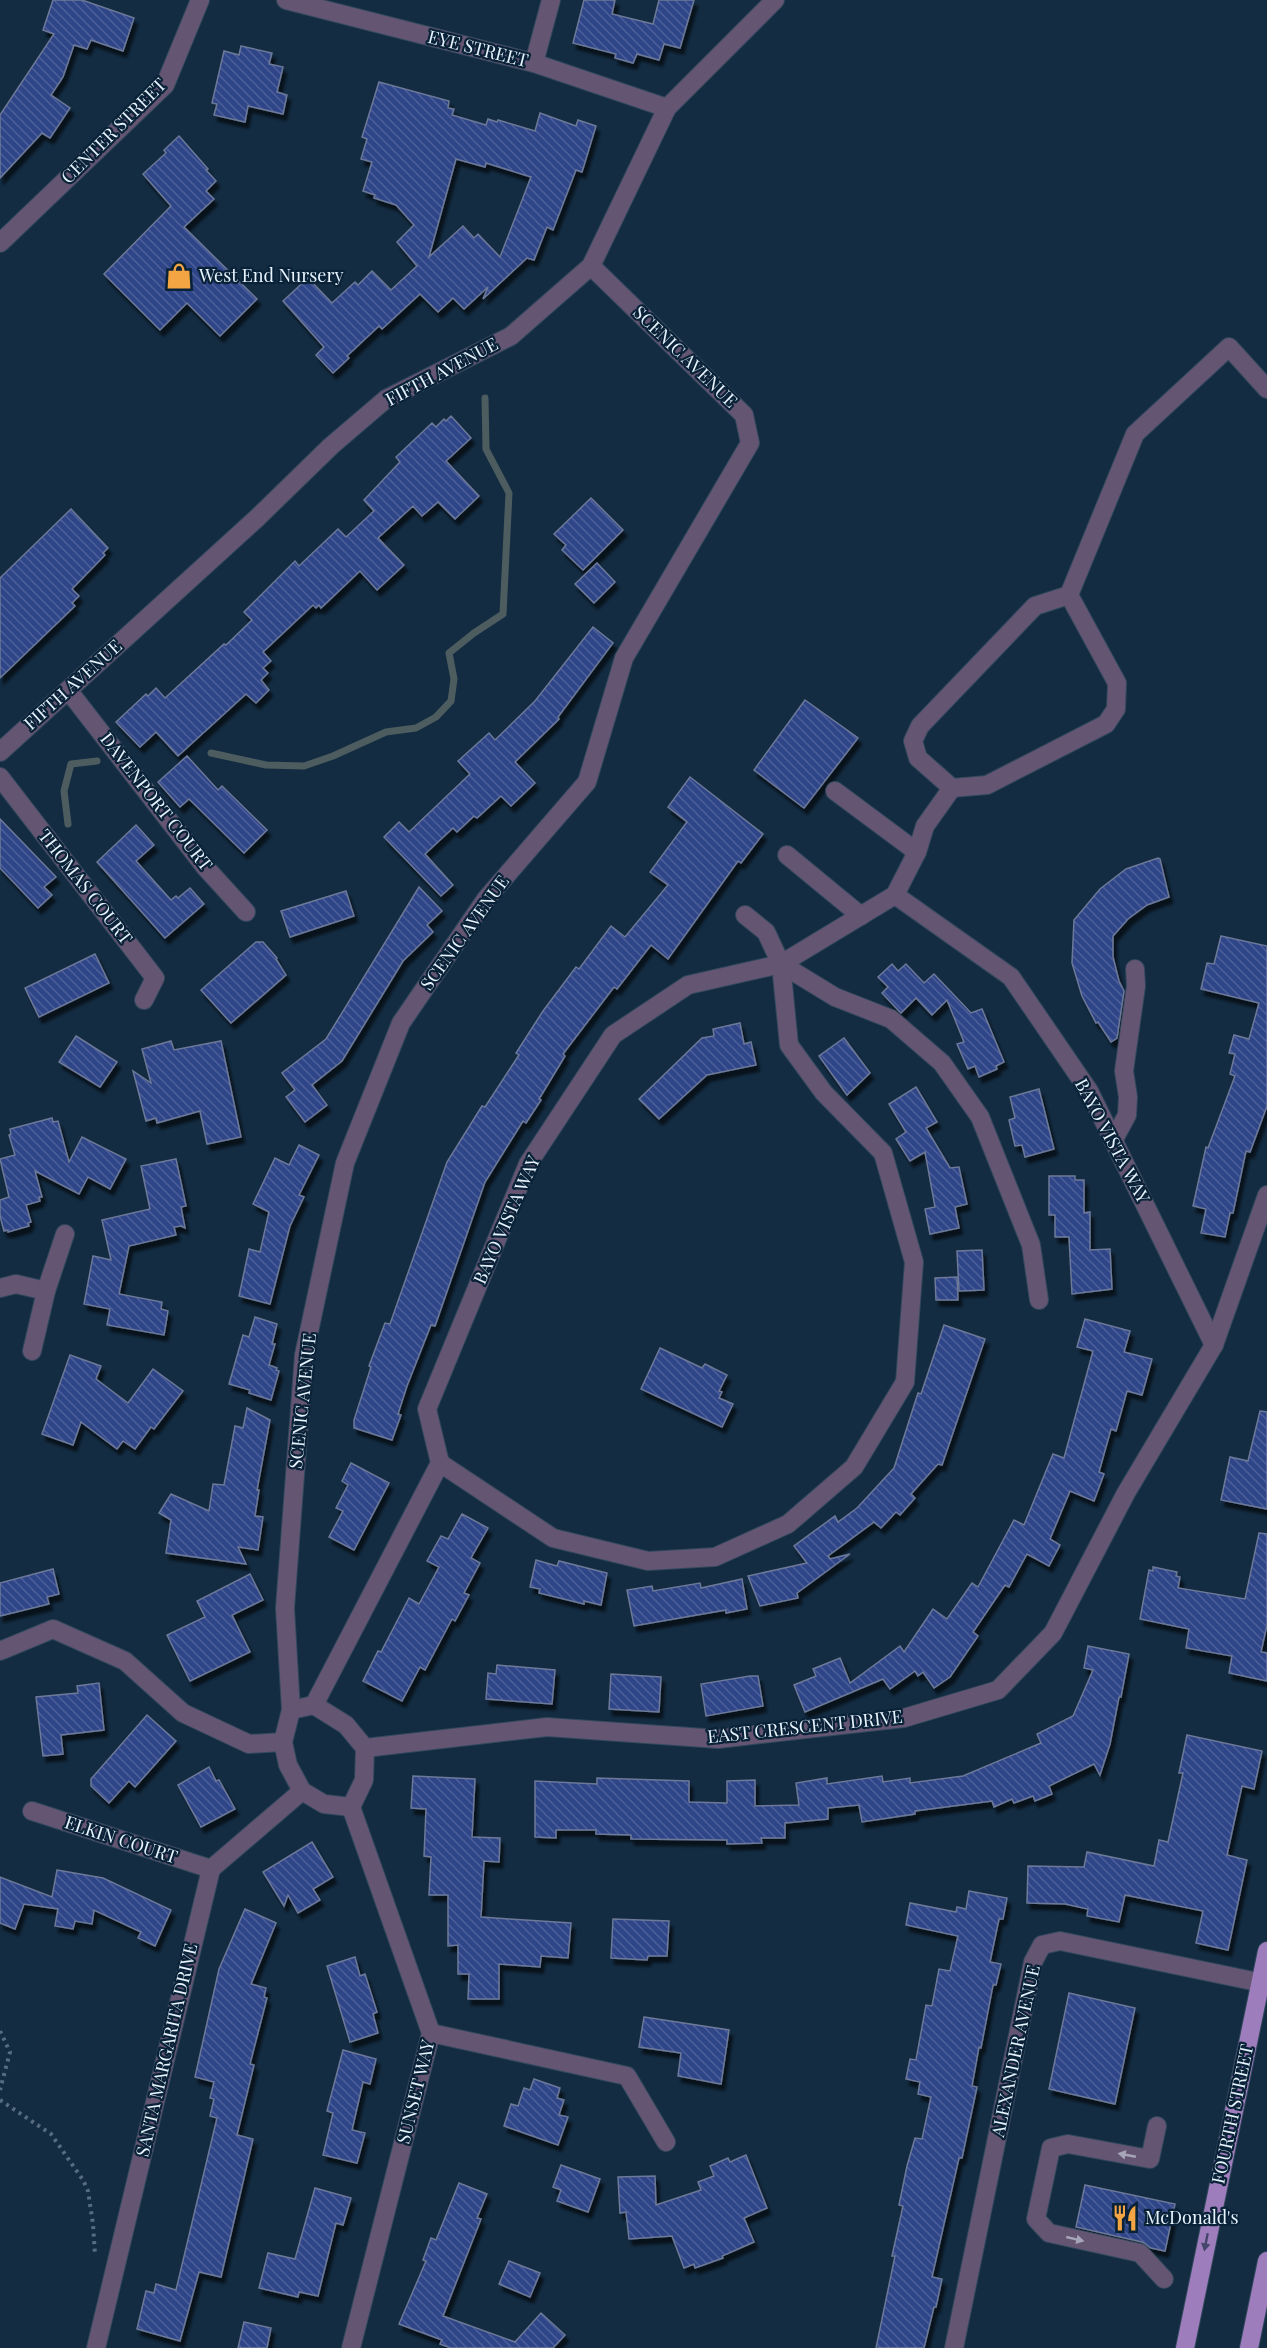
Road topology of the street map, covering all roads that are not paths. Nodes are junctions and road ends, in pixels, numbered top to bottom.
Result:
1 (200, 0) edge
2 (286, 0) edge
3 (551, 0) edge
4 (775, 0) edge
5 (534, 63) junction
6 (667, 108) junction
7 (0, 243) edge
8 (591, 266) junction
9 (1267, 389) edge
10 (1069, 595) junction
11 (68, 690) junction
12 (0, 752) edge
13 (0, 777) edge
14 (952, 788) junction
15 (835, 791) dead end
16 (917, 852) junction
17 (788, 855) dead end
18 (895, 894) junction
19 (246, 912) dead end
20 (745, 915) dead end
21 (861, 916) junction
22 (781, 964) junction
23 (1135, 969) dead end
24 (144, 1000) dead end
25 (1113, 1141) junction
26 (1267, 1195) edge
27 (66, 1234) dead end
28 (0, 1288) edge
29 (46, 1291) junction
30 (1039, 1300) dead end
31 (1214, 1345) junction
32 (32, 1351) dead end
33 (440, 1463) junction
34 (0, 1651) edge
35 (314, 1705) junction
36 (291, 1710) junction
37 (283, 1742) junction
38 (365, 1748) junction
39 (302, 1791) junction
40 (351, 1807) junction
41 (32, 1811) dead end
42 (211, 1869) junction
43 (1267, 1951) edge
44 (1264, 1984) edge
45 (431, 2033) junction
46 (1157, 2126) dead end
47 (666, 2142) dead end
48 (1267, 2261) edge
49 (1164, 2279) dead end
50 (354, 2347) edge
51 (96, 2348) edge
52 (954, 2348) edge
53 (1185, 2348) edge
54 (1249, 2348) edge

1 - 7 street, CENTER STREET
2 - 5 street, EYE STREET
3 - 5 street
4 - 6 street, FIFTH AVENUE
5 - 6 street, EYE STREET
6 - 8 street, FIFTH AVENUE
8 - 11 street, FIFTH AVENUE
8 - 36 street, SCENIC AVENUE
9 - 10 street
10 - 14 street
10 - 14 street
11 - 12 street, FIFTH AVENUE
11 - 19 street, DAVENPORT COURT
13 - 24 street, THOMAS COURT
14 - 16 street, BAYO VISTA WAY
15 - 16 street
16 - 18 street, BAYO VISTA WAY
17 - 21 street
18 - 21 street, BAYO VISTA WAY
18 - 25 street, BAYO VISTA WAY
20 - 22 street
21 - 22 street, BAYO VISTA WAY
22 - 30 street
22 - 33 street, BAYO VISTA WAY
22 - 33 street
23 - 25 street
25 - 31 street, BAYO VISTA WAY
26 - 31 street, EAST CRESCENT DRIVE
27 - 29 street
28 - 29 street
29 - 32 street
31 - 38 street, EAST CRESCENT DRIVE
33 - 35 street
34 - 37 street
35 - 36 street
35 - 38 street
36 - 37 street
37 - 39 street
38 - 40 street
39 - 40 street
39 - 42 street
40 - 45 street, SUNSET WAY
41 - 42 street, ELKIN COURT
42 - 51 street, SANTA MARGARITA DRIVE
43 - 44 main road, FOURTH STREET
44 - 52 street, ALEXANDER AVENUE
44 -> 53 main road, FOURTH STREET
45 - 47 street
45 - 50 street, SUNSET WAY
46 -> 49 street
48 - 54 main road

